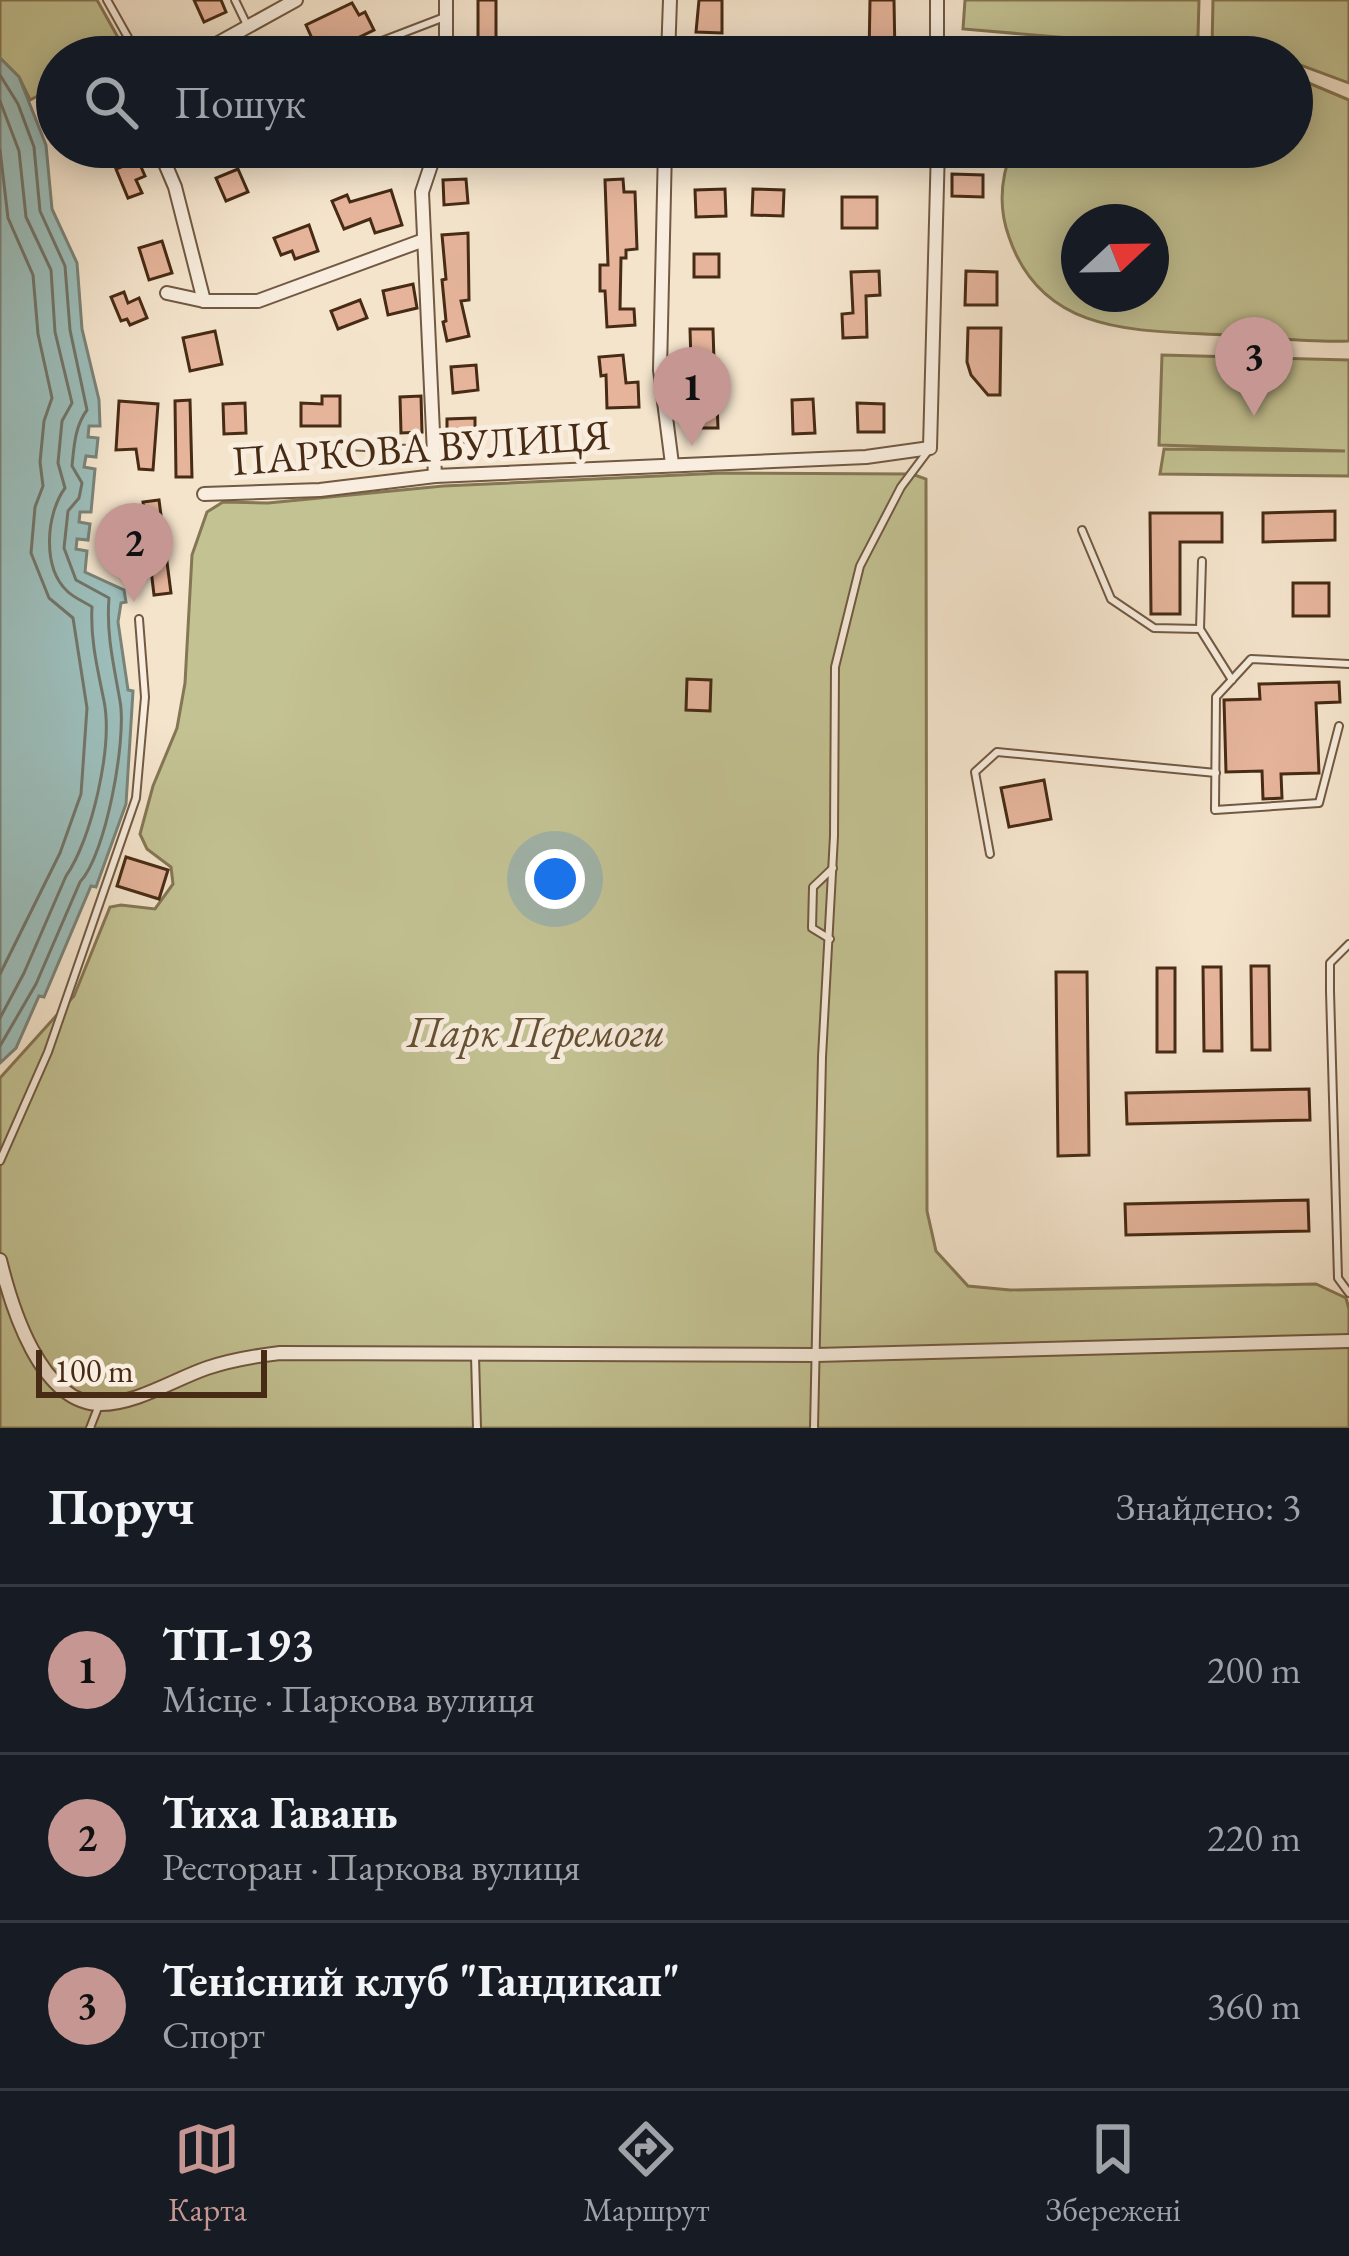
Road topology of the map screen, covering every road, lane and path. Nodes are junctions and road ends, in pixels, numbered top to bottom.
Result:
1 (107, 0) edge
2 (235, 0) edge
3 (296, 0) edge
4 (446, 0) edge
5 (670, 0) edge
6 (937, 0) edge
7 (446, 17) junction
8 (248, 27) junction
9 (127, 36) edge
10 (232, 36) edge
11 (397, 36) edge
12 (446, 36) edge
13 (669, 36) edge
14 (937, 36) edge
15 (167, 168) edge
16 (430, 168) edge
17 (665, 168) edge
18 (938, 168) edge
19 (424, 240) junction
20 (167, 293) dead end
21 (204, 301) junction
22 (345, 446) dead end
23 (930, 448) junction
24 (434, 450) junction
25 (672, 464) junction
26 (435, 476) junction
27 (204, 494) dead end
28 (1082, 530) dead end
29 (1202, 561) dead end
30 (140, 619) dead end
31 (1200, 629) junction
32 (1349, 664) edge
33 (1232, 680) junction
34 (1339, 726) dead end
35 (1216, 773) junction
36 (990, 854) dead end
37 (833, 868) junction
38 (830, 939) junction
39 (1349, 944) edge
40 (0, 1161) edge
41 (0, 1260) edge
42 (1349, 1293) edge
43 (1349, 1341) edge
44 (816, 1355) junction
45 (475, 1356) junction
46 (99, 1405) junction
47 (90, 1428) edge
48 (476, 1428) edge
49 (814, 1428) edge

1 - 9 lane
2 - 8 lane
3 - 8 street
4 - 7 street
5 - 13 street
6 - 14 street
7 - 11 lane
7 - 12 street
8 - 10 street
15 - 21 street
16 - 19 street
17 - 25 street
18 - 23 street
19 - 21 street
19 - 24 street
20 - 21 street
22 - 24 lane
23 - 25 street, ПАРКОВА ВУЛИЦЯ
23 - 37 lane
24 - 26 street
25 - 26 street, ПАРКОВА ВУЛИЦЯ
26 - 27 street, ПАРКОВА ВУЛИЦЯ
28 - 31 lane
29 - 31 lane
30 - 40 lane
31 - 33 lane
32 - 33 lane
33 - 35 lane
34 - 35 lane
35 - 36 lane
37 - 38 lane
37 - 38 lane
38 - 44 lane
39 - 42 lane
41 - 46 street
43 - 44 street
44 - 45 street
44 - 49 lane
45 - 46 street
45 - 48 lane
46 - 47 lane

